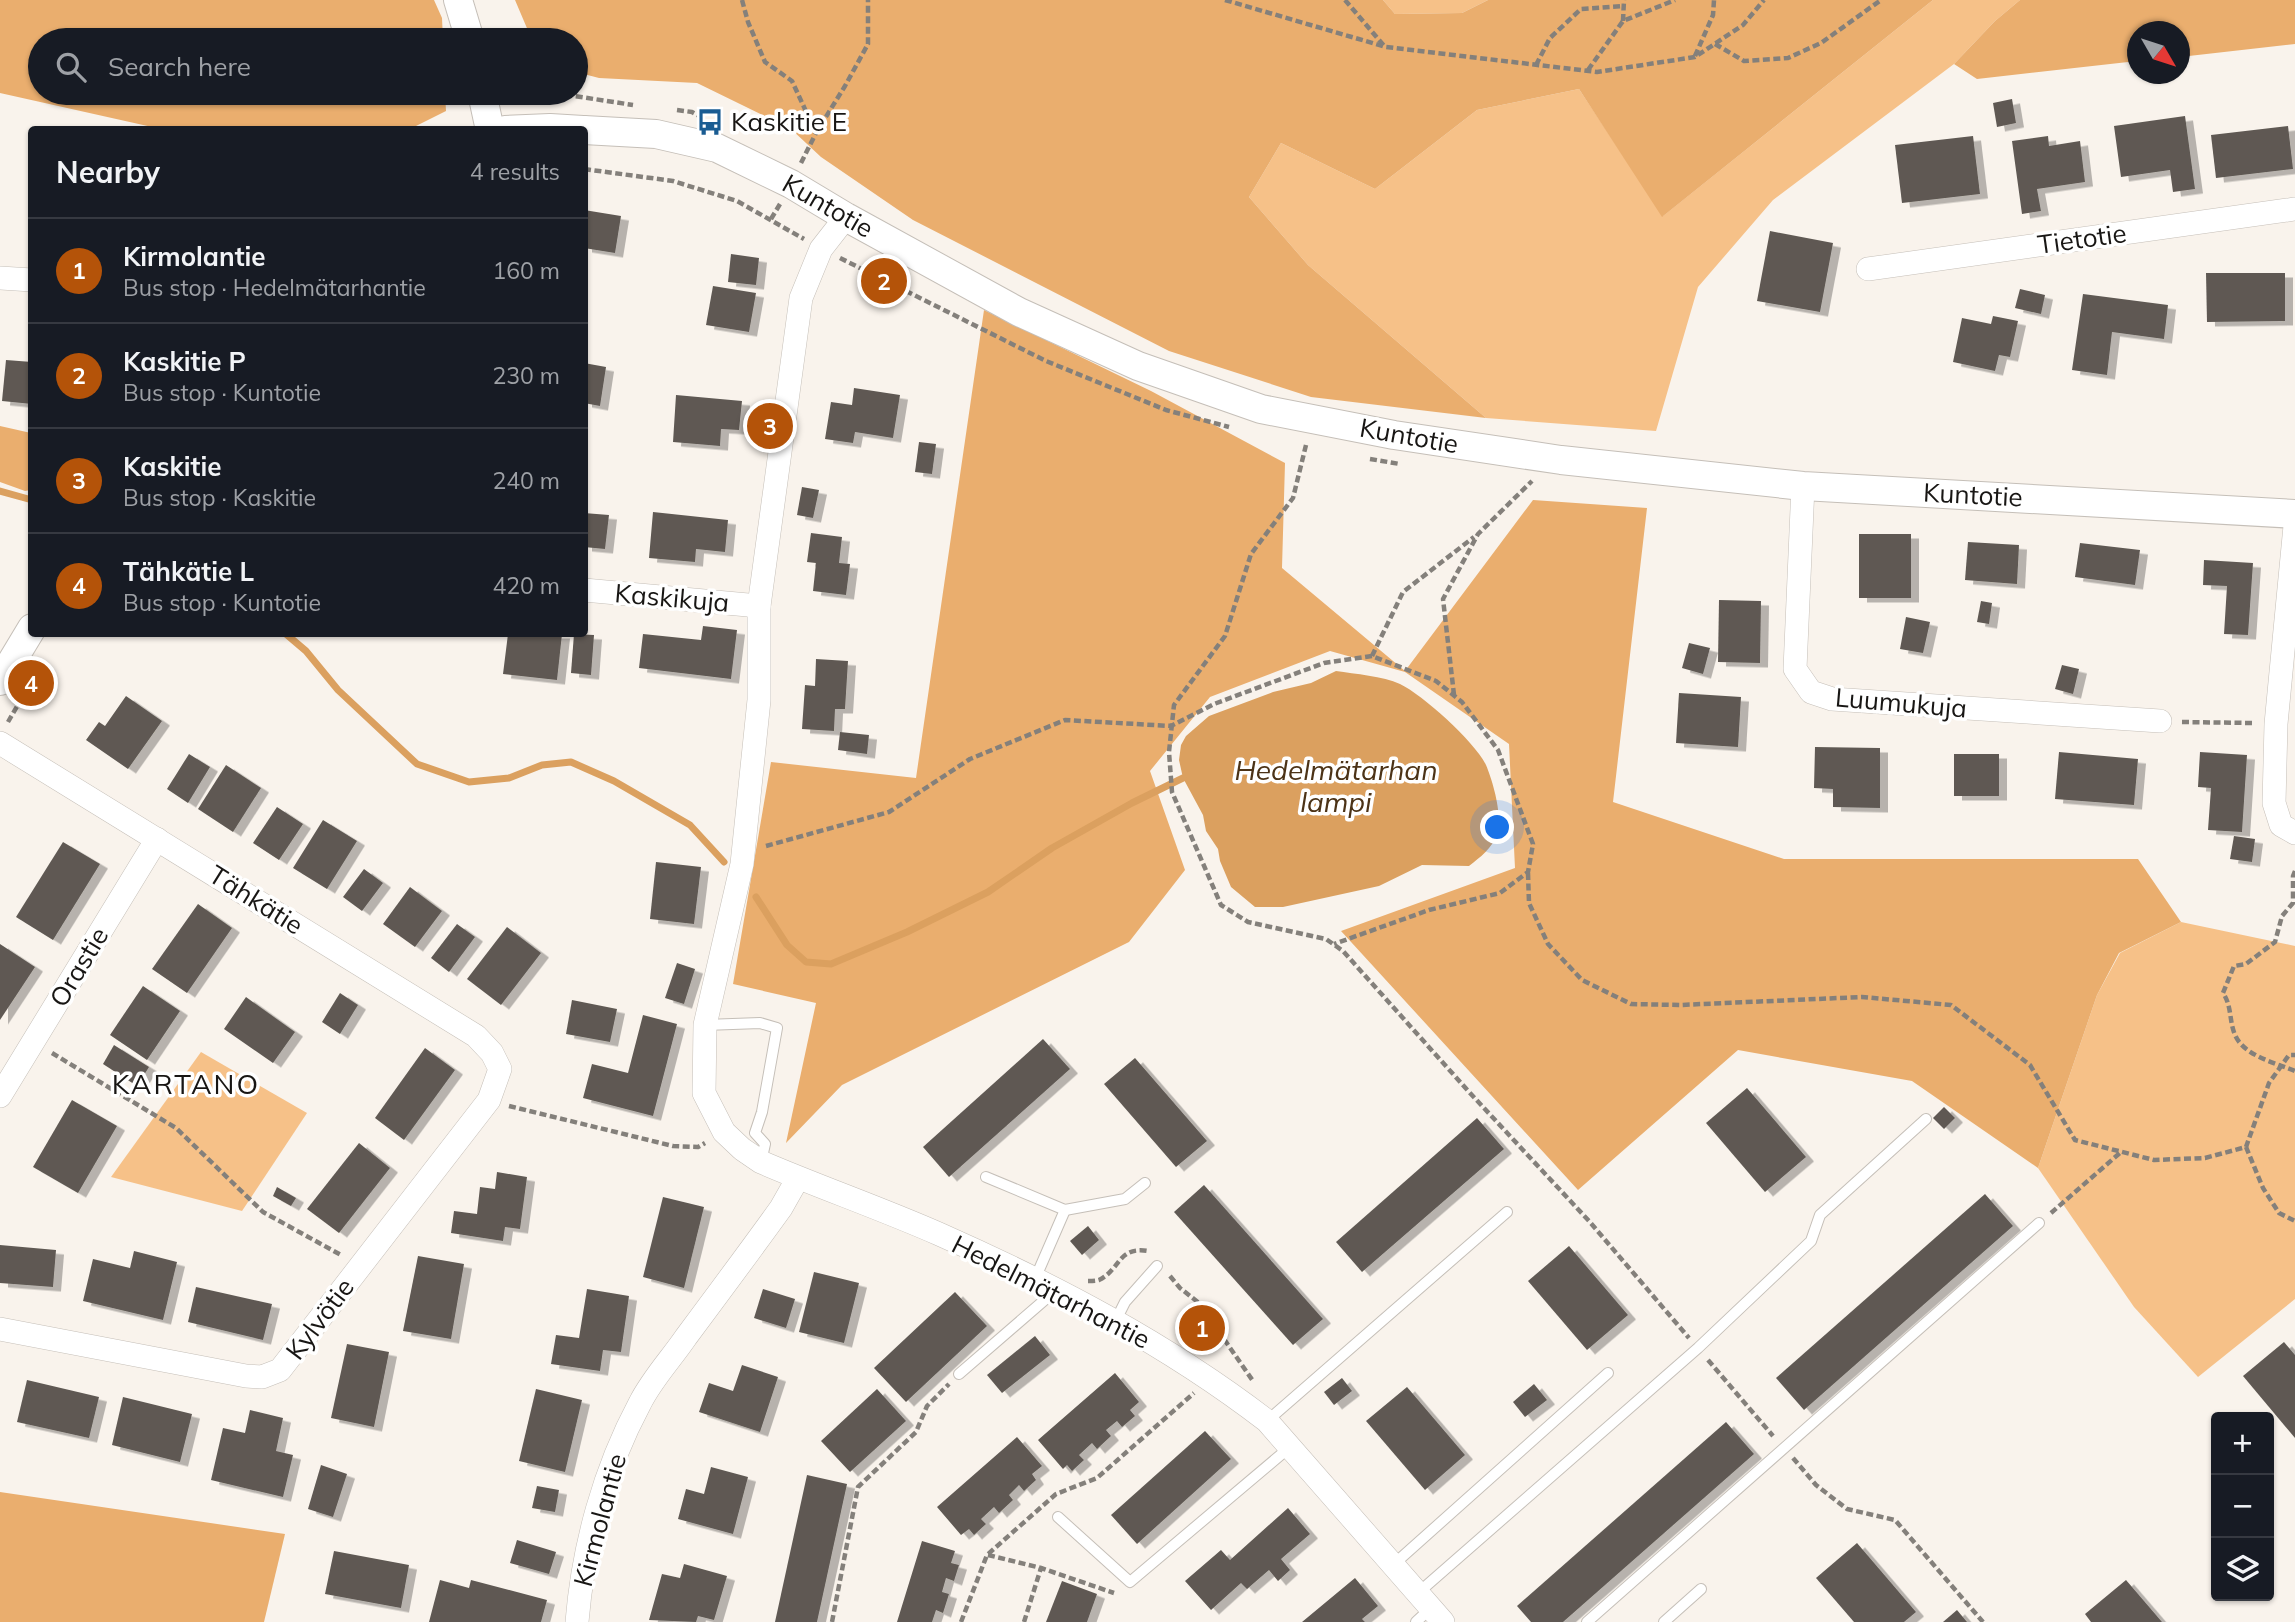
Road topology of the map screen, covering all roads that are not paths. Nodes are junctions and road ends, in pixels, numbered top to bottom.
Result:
1 (458, 0) edge
2 (466, 28) edge
3 (485, 105) edge
4 (489, 126) edge
5 (588, 130) edge
6 (2295, 209) edge
7 (846, 217) junction
8 (1868, 269) dead end
9 (0, 278) edge
10 (28, 280) edge
11 (1803, 486) junction
12 (2295, 513) edge
13 (2295, 526) edge
14 (588, 590) edge
15 (759, 606) junction
16 (28, 635) edge
17 (0, 681) edge
18 (2160, 722) road end
19 (0, 743) edge
20 (2295, 833) edge
21 (157, 839) junction
22 (705, 1025) junction
23 (500, 1069) joint
24 (0, 1096) edge
25 (1926, 1119) dead end
26 (761, 1162) junction
27 (986, 1177) dead end
28 (798, 1178) junction
29 (1145, 1183) dead end
30 (1065, 1210) junction
31 (1507, 1212) dead end
32 (2039, 1223) road end
33 (1157, 1266) dead end
34 (1035, 1279) junction
35 (1055, 1291) junction
36 (1115, 1322) junction
37 (0, 1329) edge
38 (1608, 1373) dead end
39 (960, 1374) road end
40 (1267, 1421) junction
41 (1290, 1447) junction
42 (1058, 1517) dead end
43 (1393, 1565) junction
44 (1701, 1589) dead end
45 (1427, 1611) edge
46 (577, 1622) edge
47 (1587, 1622) edge
48 (1664, 1622) edge

1 - 2 street
3 - 4 street
5 - 7 street, Kuntotie
6 - 8 street, Tietotie
7 - 11 street, Kuntotie
7 - 15 street, Hedelmätarhantie
9 - 10 street
11 - 12 street, Kuntotie
11 - 18 street, Luumukuja
13 - 20 street
14 - 15 street, Kaskikuja
15 - 22 street, Hedelmätarhantie
16 - 17 street
19 - 21 street, Tähkätie
21 - 23 street, Tähkätie
21 - 24 street, Orastie
22 - 26 street, Hedelmätarhantie
22 - 26 lane
23 - 37 street, Kylvötie
25 - 45 lane
26 - 28 street, Hedelmätarhantie
27 - 30 lane
28 - 34 street, Hedelmätarhantie
28 - 46 street, Kirmolantie
29 - 30 lane
30 - 34 lane
31 - 40 lane
32 - 47 lane
33 - 36 lane
34 - 35 street, Hedelmätarhantie
35 - 36 street, Hedelmätarhantie
35 - 39 lane
36 - 40 street, Hedelmätarhantie
38 - 43 lane
40 - 41 street, Hedelmätarhantie
41 - 42 lane
41 - 43 street, Hedelmätarhantie
43 - 45 street, Hedelmätarhantie
44 - 48 lane

